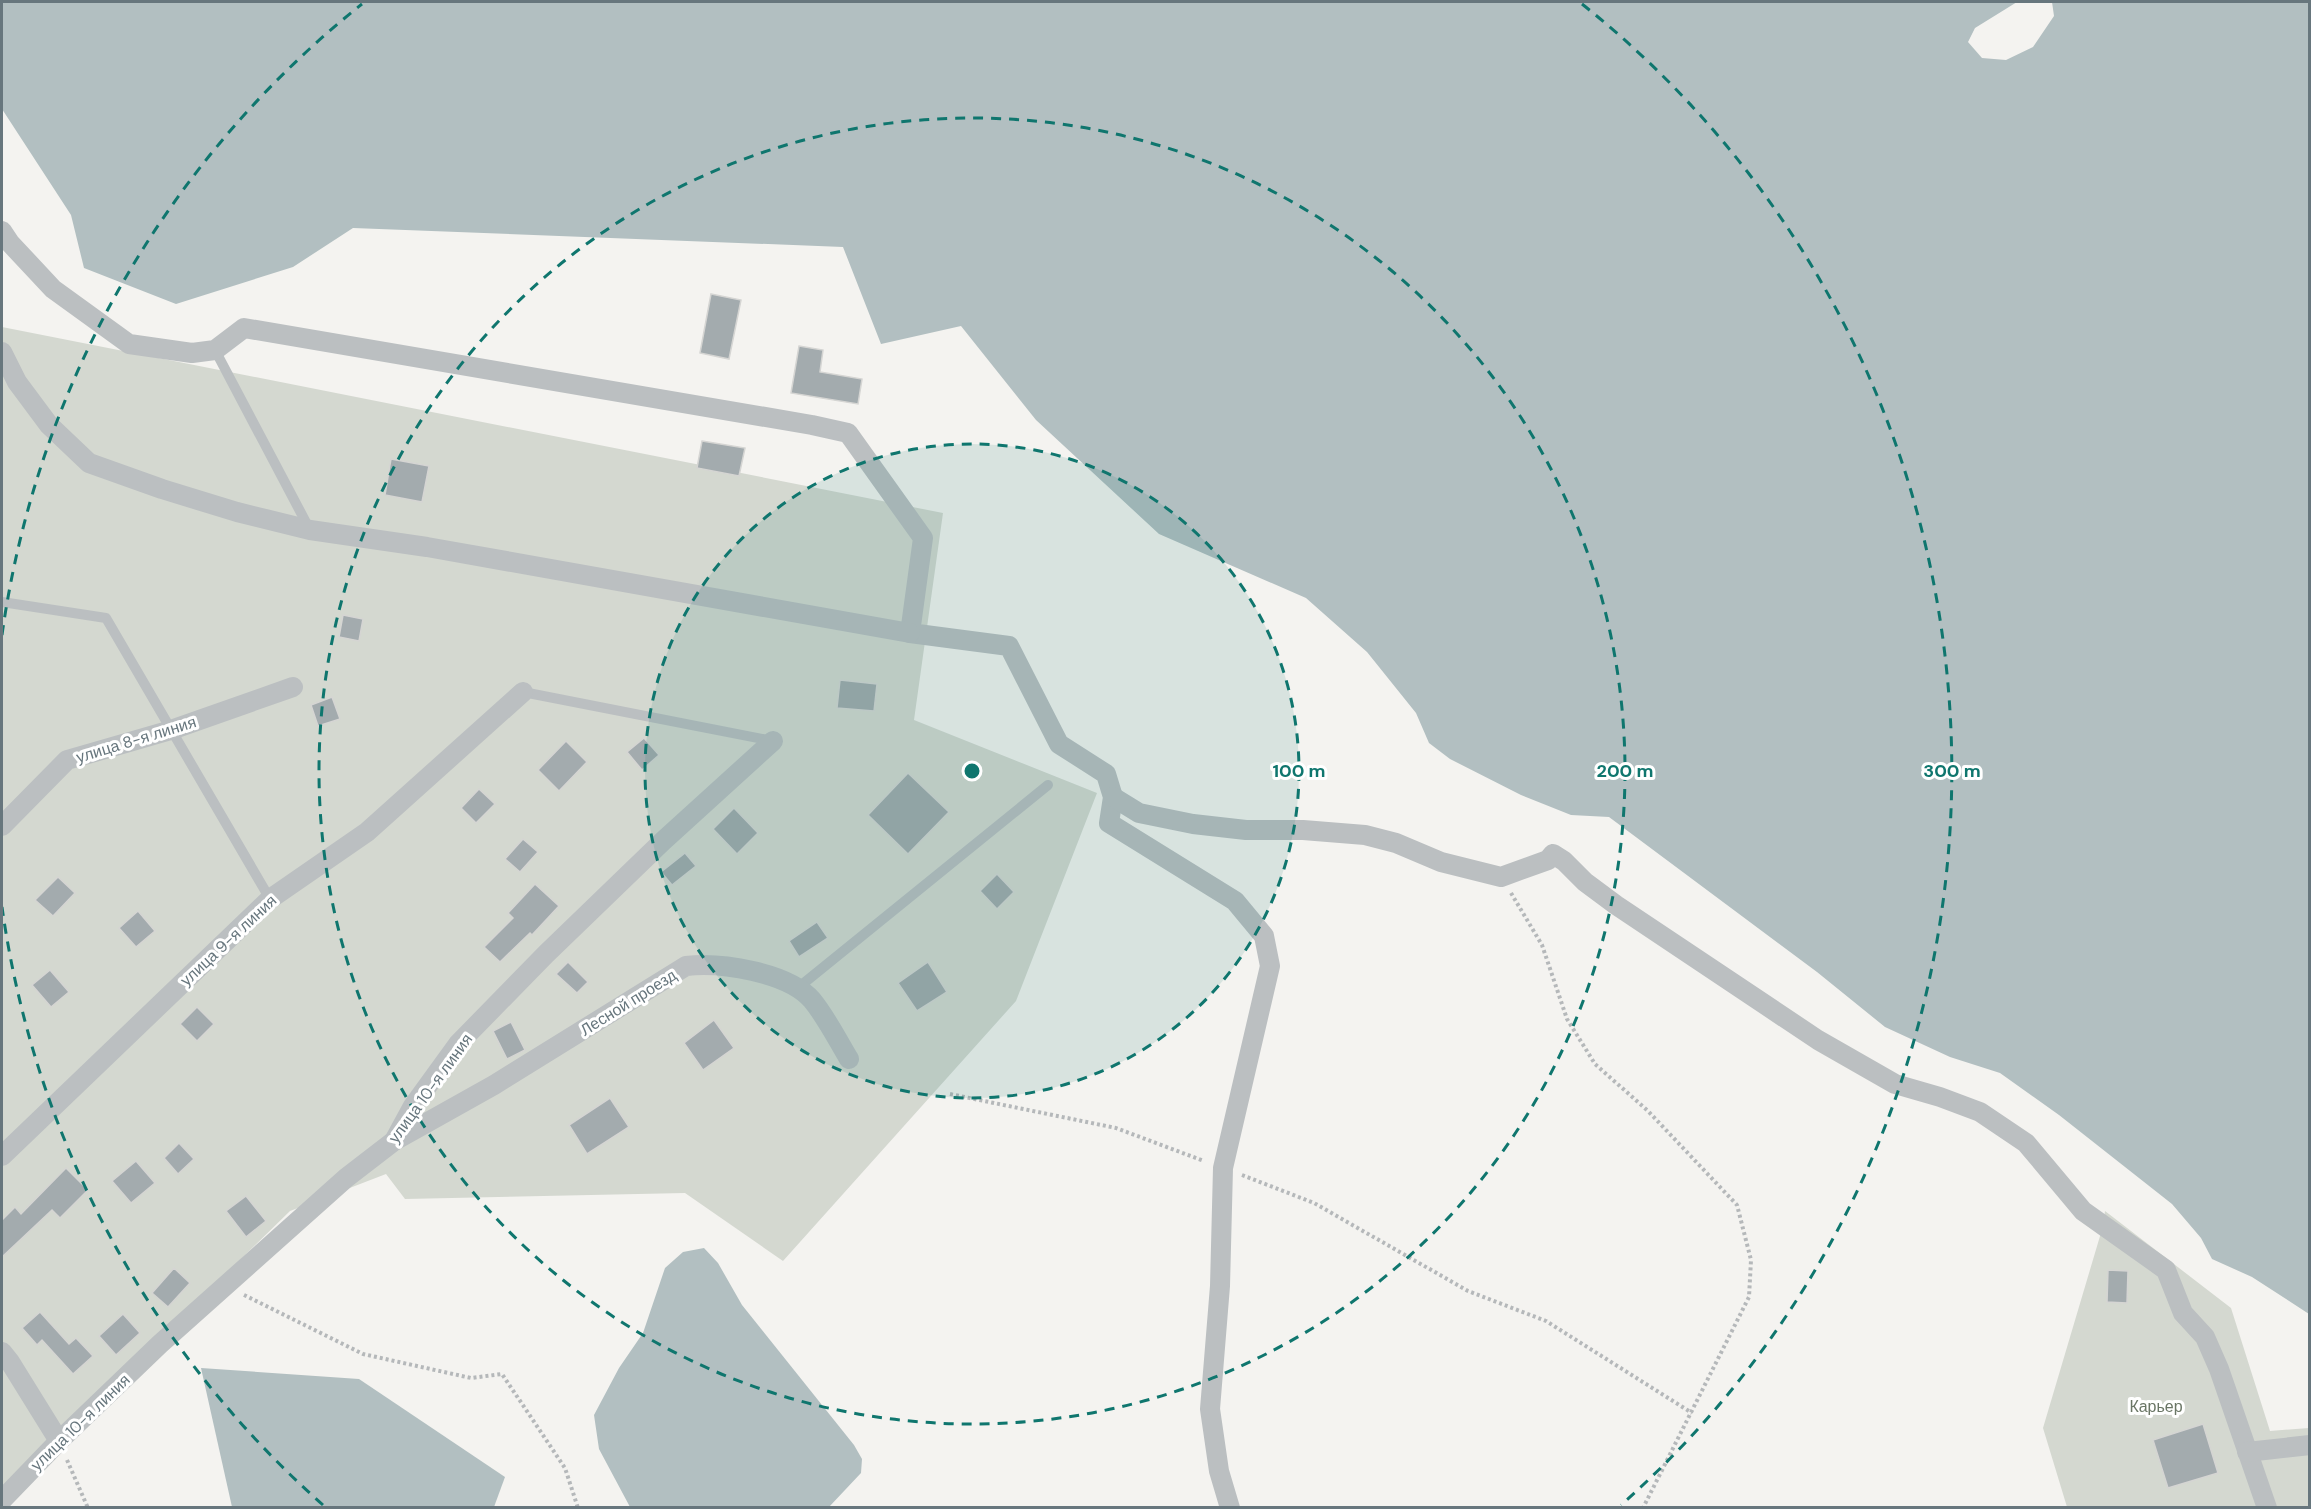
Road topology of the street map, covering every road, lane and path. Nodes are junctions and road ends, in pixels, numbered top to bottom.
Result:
1 (2, 231) edge
2 (215, 350) junction
3 (2, 352) edge
4 (310, 530) junction
5 (2, 602) edge
6 (910, 633) junction
7 (293, 687) dead end
8 (523, 692) joint
9 (171, 730) junction
10 (773, 741) joint
11 (1048, 784) dead end
12 (1113, 797) junction
13 (2, 826) edge
14 (1501, 877) junction
15 (270, 898) junction
16 (799, 987) junction
17 (849, 1059) dead end
18 (950, 1094) dead end
19 (394, 1141) junction
20 (2, 1156) edge
21 (1223, 1168) junction
22 (224, 1286) junction
23 (2, 1352) edge
24 (1692, 1413) junction
25 (59, 1441) junction
26 (2310, 1445) edge
27 (2247, 1452) junction
28 (2, 1500) edge
29 (88, 1508) edge
30 (578, 1508) edge
31 (1230, 1508) edge
32 (1643, 1508) edge
33 (2268, 1508) edge

1 - 2 street
2 - 4 lane
2 - 6 street
3 - 4 street
4 - 6 street
5 - 9 lane
6 - 12 street
7 - 9 street, улица 8-я линия
8 - 10 lane
8 - 15 street, улица 9-я линия
9 - 13 street, улица 8-я линия
9 - 15 lane
10 - 19 street, улица 10-я линия
11 - 16 lane
12 - 14 street
12 - 21 street
14 - 24 path
14 - 27 street
15 - 20 street, улица 9-я линия
16 - 17 street, Лесной проезд
16 - 19 street, Лесной проезд
18 - 21 path
19 - 22 street, улица 10-я линия
21 - 24 path
21 - 31 street
22 - 25 street, улица 10-я линия
22 - 30 path
23 - 25 street
24 - 32 path
25 - 28 street, улица 10-я линия
25 - 29 path
26 - 27 street
27 - 33 street

